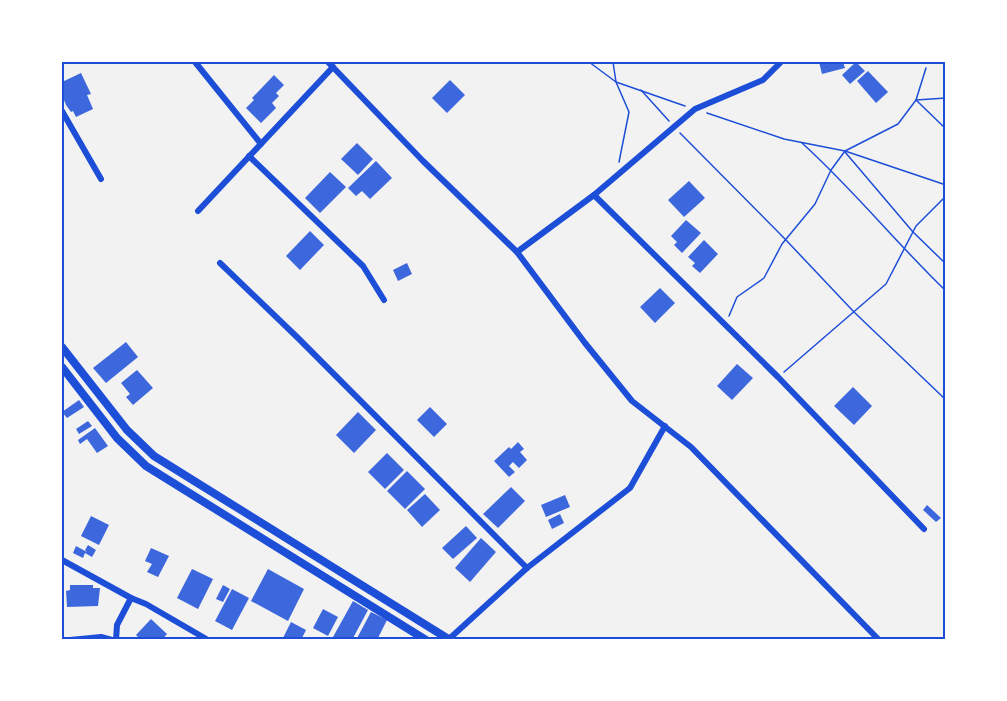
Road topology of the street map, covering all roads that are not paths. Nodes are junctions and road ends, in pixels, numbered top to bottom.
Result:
1 (195, 62) edge
2 (781, 62) edge
3 (330, 64) edge
4 (62, 111) edge
5 (261, 144) junction
6 (249, 156) junction
7 (101, 179) dead end
8 (594, 195) junction
9 (198, 211) dead end
10 (517, 252) junction
11 (220, 263) dead end
12 (384, 300) dead end
13 (62, 347) edge
14 (62, 367) edge
15 (665, 426) junction
16 (924, 529) dead end
17 (62, 560) edge
18 (527, 568) junction
19 (131, 598) junction
20 (70, 639) edge
21 (114, 639) edge
22 (208, 639) edge
23 (426, 639) edge
24 (450, 639) edge
25 (879, 639) edge

1 - 5 street
2 - 8 street
3 - 5 street
3 - 10 street
4 - 7 street
5 - 6 street
6 - 9 street
6 - 12 street
8 - 10 street
8 - 16 street
10 - 15 street
11 - 18 street
13 - 24 street
14 - 23 street
15 - 18 street
15 - 25 street
17 - 19 street
18 - 24 street
19 - 21 street
19 - 22 street
20 - 21 street

